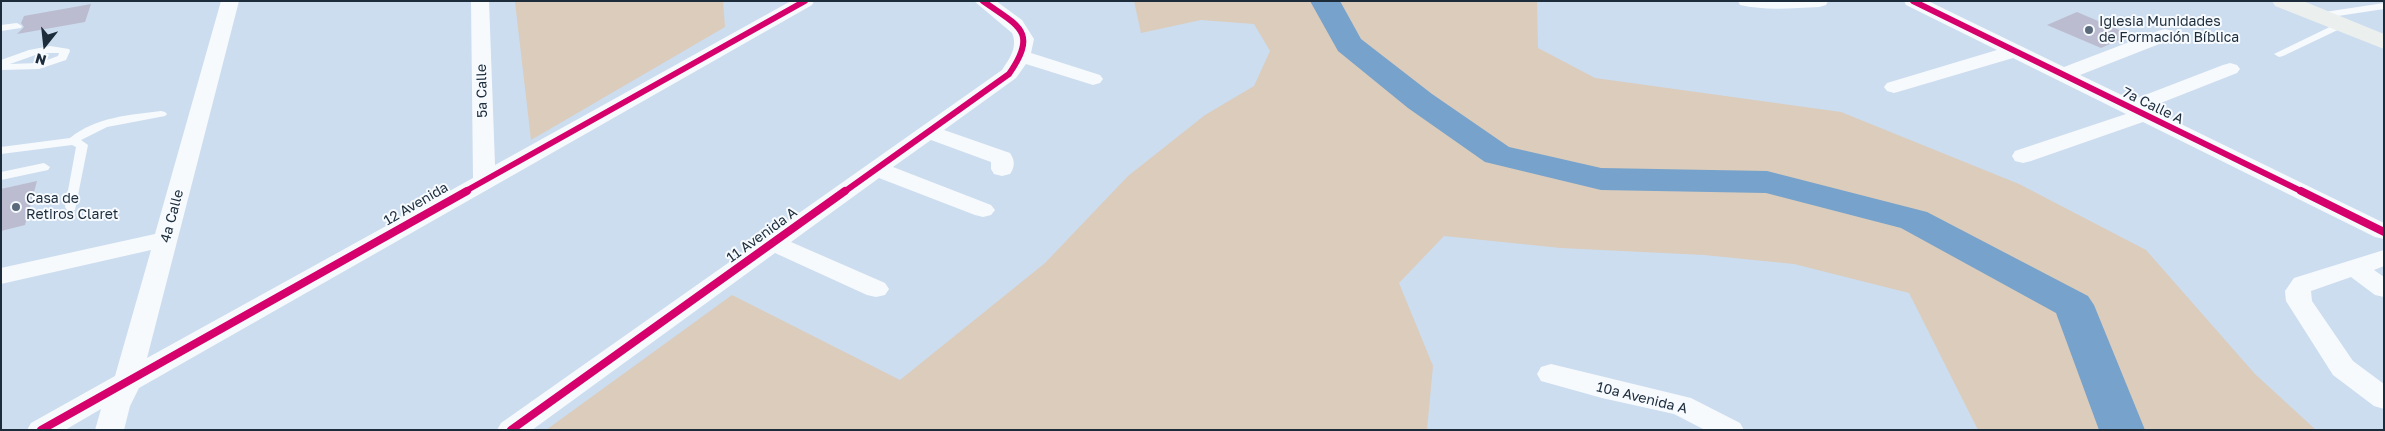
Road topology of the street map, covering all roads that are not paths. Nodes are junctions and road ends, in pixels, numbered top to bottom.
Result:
1 (230, 1) edge
2 (804, 1) edge
3 (983, 1) edge
4 (1747, 1) edge
5 (1819, 1) edge
6 (1912, 1) edge
7 (2283, 1) edge
8 (481, 2) edge
9 (2384, 6) edge
10 (2318, 16) junction
11 (2340, 25) junction
12 (17, 26) dead end
13 (1, 28) edge
14 (2165, 34) dead end
15 (2384, 42) edge
16 (2014, 51) junction
17 (2279, 54) dead end
18 (1022, 57) junction
19 (1, 66) edge
20 (2230, 69) dead end
21 (2062, 75) junction
22 (1092, 78) dead end
23 (1894, 87) dead end
24 (2137, 112) junction
25 (161, 114) dead end
26 (928, 132) junction
27 (73, 141) junction
28 (1, 151) edge
29 (2023, 156) dead end
30 (44, 167) dead end
31 (877, 169) junction
32 (1002, 169) dead end
33 (1, 176) edge
34 (484, 180) junction
35 (71, 206) dead end
36 (983, 210) dead end
37 (2384, 232) edge
38 (166, 240) junction
39 (773, 243) junction
40 (2384, 258) edge
41 (2353, 267) junction
42 (1, 276) edge
43 (876, 289) dead end
44 (2384, 289) edge
45 (1550, 374) dead end
46 (127, 383) junction
47 (2384, 399) edge
48 (41, 430) edge
49 (109, 430) edge
50 (511, 430) edge
51 (1730, 430) edge

1 - 38 street, 4a Calle
2 - 34 street, 12 Avenida
3 - 18 street
4 - 5 street
6 - 16 street, 7a Calle A
7 - 10 street
8 - 34 street, 5a Calle
9 - 10 lane
10 - 11 street
11 - 15 street
11 - 17 lane
12 - 13 lane
14 - 21 street
16 - 21 street, 7a Calle A
16 - 23 street
18 - 22 street
18 - 26 street, 11 Avenida A
19 - 19 lane
20 - 24 street
21 - 24 street, 7a Calle A
24 - 29 street
24 - 37 street, 7a Calle A
25 - 27 lane
26 - 31 street, 11 Avenida A
26 - 32 street
27 - 28 lane
27 - 35 lane
30 - 33 lane
31 - 36 street
31 - 39 street, 11 Avenida A
34 - 46 street, 12 Avenida
38 - 42 street
38 - 46 street, 4a Calle
39 - 43 street
39 - 50 street, 11 Avenida A
40 - 41 street
41 - 44 street
41 - 47 street
45 - 51 street, 10a Avenida A
46 - 48 street, 12 Avenida
46 - 49 street, 4a Calle

